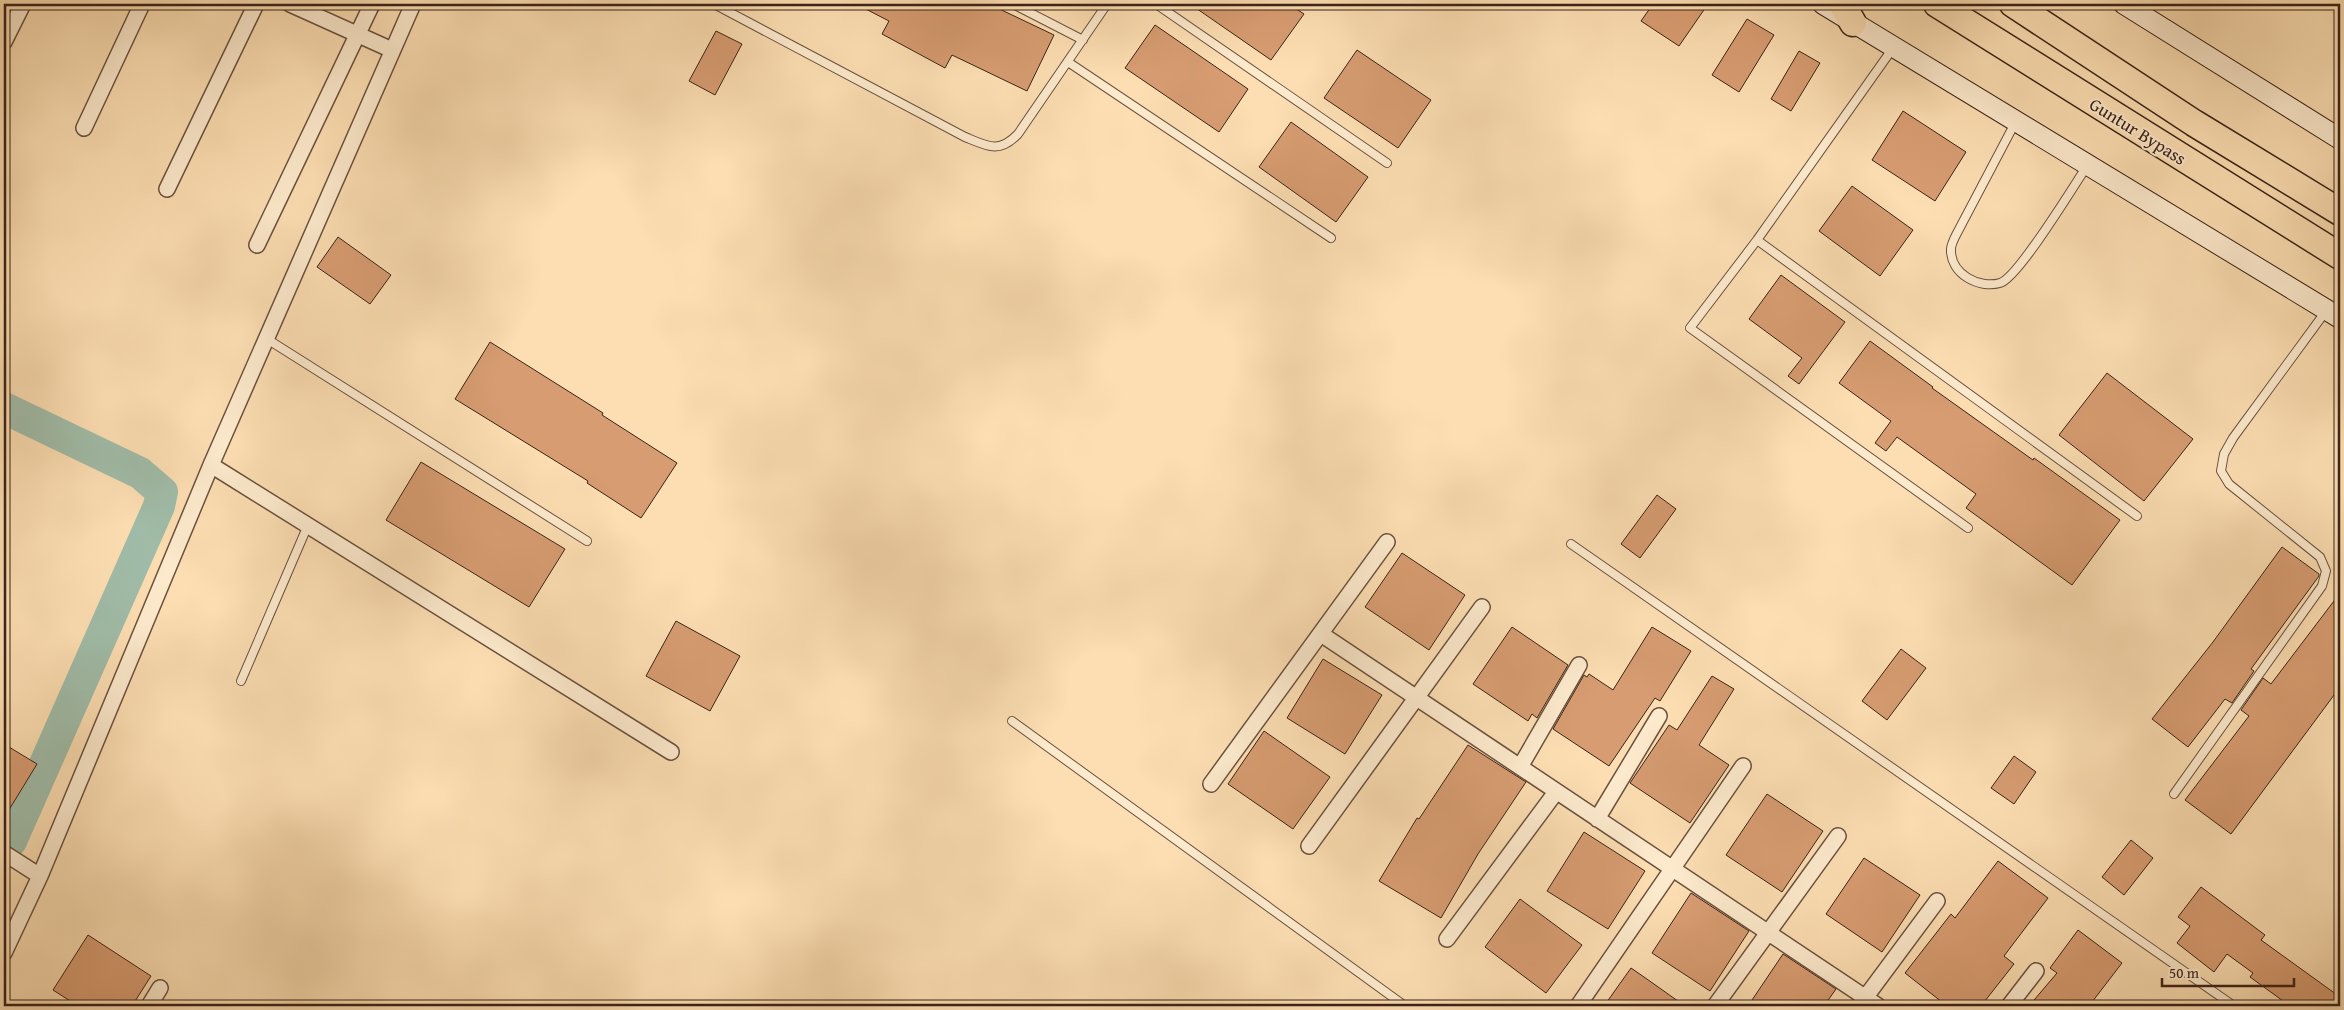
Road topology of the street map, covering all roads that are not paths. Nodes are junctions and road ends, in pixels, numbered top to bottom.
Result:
1 (22, 4) edge
2 (142, 4) edge
3 (256, 4) edge
4 (290, 4) edge
5 (372, 4) edge
6 (413, 4) edge
7 (714, 4) edge
8 (1013, 4) edge
9 (1107, 4) edge
10 (1156, 4) edge
11 (1823, 4) edge
12 (1937, 4) edge
13 (2013, 4) edge
14 (2124, 4) edge
15 (1848, 13) edge
16 (358, 34) junction
17 (1083, 40) junction
18 (4, 42) edge
19 (1893, 48) junction
20 (392, 50) junction
21 (1068, 62) junction
22 (2016, 121) junction
23 (84, 128) dead end
24 (2340, 139) edge
25 (1387, 163) dead end
26 (2088, 165) junction
27 (167, 189) dead end
28 (2340, 212) edge
29 (1331, 238) dead end
30 (1757, 240) junction
31 (257, 245) dead end
32 (2340, 256) edge
33 (2334, 314) edge
34 (267, 339) junction
35 (211, 465) junction
36 (2137, 516) dead end
37 (308, 525) junction
38 (1968, 528) dead end
39 (587, 541) dead end
40 (1388, 542) dead end
41 (1571, 544) dead end
42 (1482, 607) dead end
43 (1321, 634) junction
44 (1579, 665) dead end
45 (241, 681) dead end
46 (1416, 698) junction
47 (1659, 716) dead end
48 (1012, 721) dead end
49 (671, 752) dead end
50 (1743, 766) dead end
51 (1520, 767) junction
52 (1211, 784) dead end
53 (1556, 792) junction
54 (2174, 794) dead end
55 (1597, 818) junction
56 (1838, 836) dead end
57 (1309, 846) dead end
58 (4, 853) edge
59 (1672, 869) junction
60 (40, 876) junction
61 (1937, 901) dead end
62 (1768, 933) junction
63 (1447, 939) dead end
64 (4, 953) edge
65 (2036, 972) dead end
66 (160, 988) dead end
67 (1868, 1003) edge
68 (149, 1006) edge
69 (1405, 1006) edge
70 (1578, 1006) edge
71 (1716, 1006) edge
72 (2009, 1006) edge
73 (2234, 1006) edge

1 - 18 street
2 - 23 street
3 - 27 street
4 - 16 street
5 - 16 street
6 - 20 street
7 - 21 lane
8 - 17 lane
9 - 17 lane
10 - 25 lane
11 - 15 street
12 - 32 highway, Guntur Bypass
13 - 28 highway, Guntur Bypass
14 - 24 street
15 - 19 street
16 - 20 street
16 - 31 street
17 - 21 lane
19 - 22 street
19 - 30 lane
20 - 34 street
21 - 29 lane
22 - 26 street
22 - 26 lane
26 - 33 street
30 - 36 lane
30 - 38 lane
33 - 54 lane
34 - 35 street
34 - 39 lane
35 - 37 street
35 - 60 street
37 - 45 lane
37 - 49 street
40 - 43 street
41 - 73 lane
42 - 46 street
43 - 46 street
43 - 52 street
44 - 51 street
46 - 51 street
46 - 57 street
47 - 55 street
48 - 69 lane
50 - 59 street
51 - 53 street
53 - 55 street
53 - 63 street
55 - 59 street
56 - 62 street
58 - 60 street
59 - 62 street
59 - 70 street
60 - 64 street
61 - 67 street
62 - 67 street
62 - 71 street
65 - 72 street
66 - 68 street

